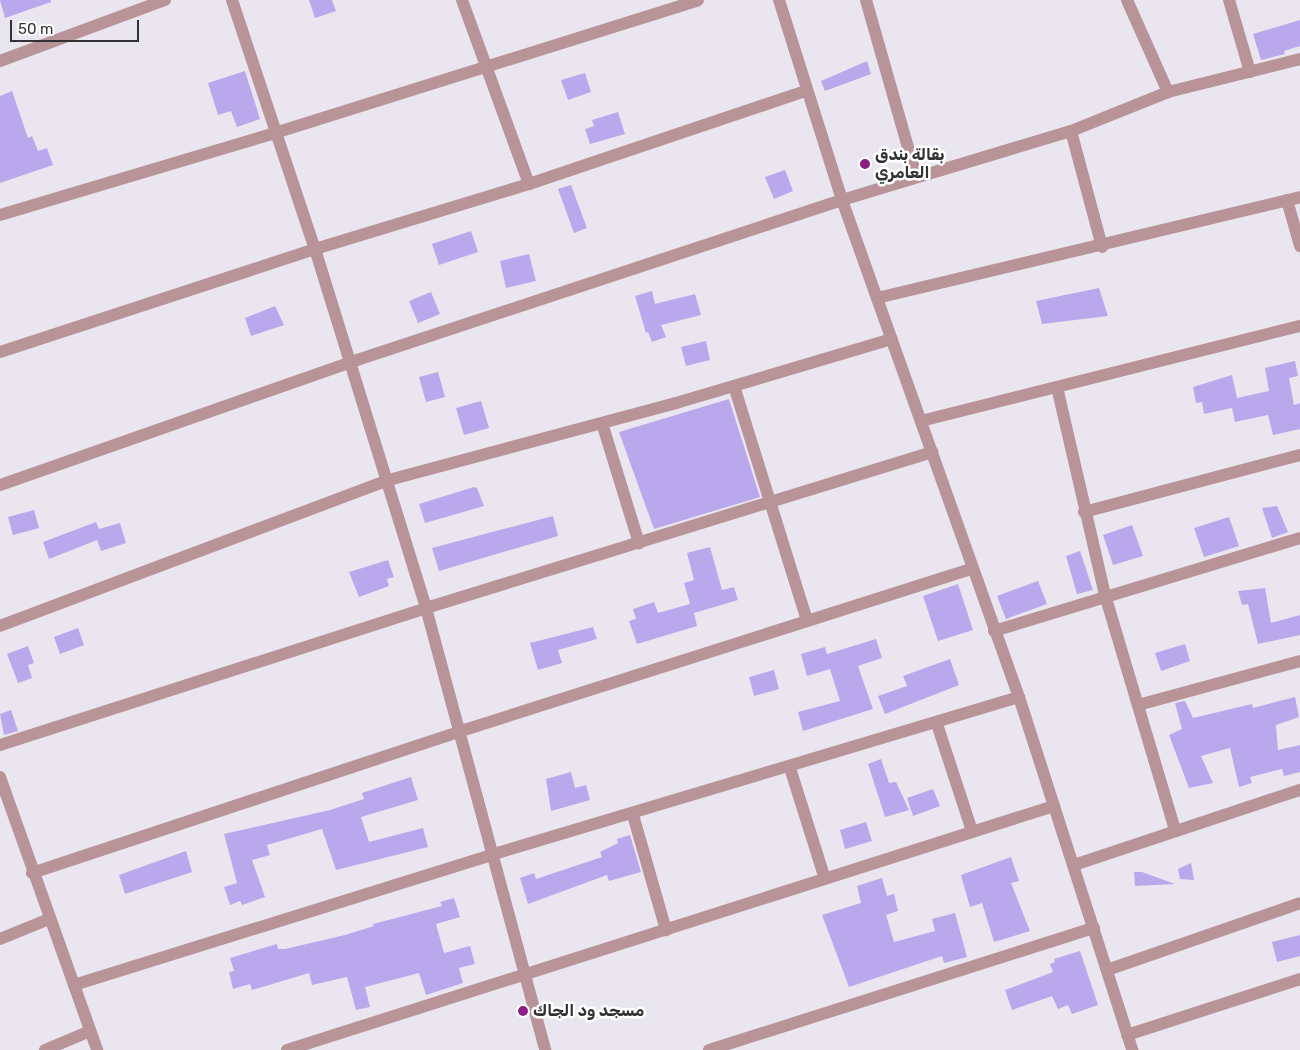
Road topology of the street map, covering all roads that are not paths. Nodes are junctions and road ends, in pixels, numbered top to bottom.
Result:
1 (164, 0) edge
2 (232, 0) edge
3 (462, 0) edge
4 (698, 0) edge
5 (778, 0) edge
6 (866, 0) edge
7 (1127, 0) edge
8 (1229, 0) edge
9 (1300, 59) edge
10 (0, 61) edge
11 (485, 66) junction
12 (1250, 72) junction
13 (806, 91) junction
14 (1168, 92) junction
15 (1071, 131) junction
16 (278, 132) junction
17 (916, 176) junction
18 (529, 184) junction
19 (1300, 197) edge
20 (842, 200) junction
21 (1287, 200) junction
22 (0, 215) edge
23 (1300, 246) edge
24 (1102, 247) junction
25 (315, 249) junction
26 (877, 298) junction
27 (1300, 326) edge
28 (892, 339) junction
29 (0, 352) edge
30 (348, 363) junction
31 (734, 386) junction
32 (1057, 387) junction
33 (922, 422) junction
34 (602, 423) junction
35 (932, 452) junction
36 (1300, 455) edge
37 (385, 482) junction
38 (0, 485) edge
39 (771, 502) junction
40 (1084, 512) junction
41 (1300, 538) edge
42 (639, 542) junction
43 (971, 569) junction
44 (1105, 595) junction
45 (426, 608) junction
46 (807, 621) junction
47 (0, 626) edge
48 (994, 630) junction
49 (1300, 660) edge
50 (1019, 697) junction
51 (1138, 705) junction
52 (937, 724) junction
53 (461, 730) junction
54 (0, 746) edge
55 (790, 768) junction
56 (1, 781) edge
57 (1300, 790) edge
58 (1054, 806) junction
59 (633, 815) junction
60 (1175, 830) junction
61 (972, 831) junction
62 (494, 854) junction
63 (1074, 865) junction
64 (32, 873) junction
65 (825, 879) junction
66 (1300, 903) edge
67 (49, 919) junction
68 (1094, 928) junction
69 (666, 930) junction
70 (0, 938) edge
71 (1107, 970) junction
72 (525, 975) junction
73 (1300, 979) edge
74 (74, 985) junction
75 (90, 1031) junction
76 (1127, 1035) junction
77 (45, 1050) edge
78 (97, 1050) edge
79 (287, 1050) edge
80 (545, 1050) edge
81 (709, 1050) edge
82 (1132, 1050) edge

1 - 10 street
2 - 16 street
3 - 11 street
4 - 11 street
5 - 13 street
6 - 17 street
7 - 14 street
8 - 12 street
9 - 12 street
11 - 16 street
11 - 18 street
12 - 14 street
13 - 18 street
13 - 20 street
14 - 15 street
15 - 17 street
15 - 24 street
16 - 22 street
16 - 25 street
17 - 20 street
18 - 25 street
19 - 21 street
20 - 26 street
20 - 30 street
21 - 23 street
21 - 24 street
24 - 26 street
25 - 29 street
25 - 30 street
26 - 28 street
27 - 32 street
28 - 31 street
28 - 33 street
30 - 37 street
30 - 38 street
31 - 34 street
31 - 39 street
32 - 33 street
32 - 40 street
33 - 35 street
34 - 37 street
34 - 42 street
35 - 39 street
35 - 43 street
36 - 40 street
37 - 45 street
37 - 47 street
39 - 42 street
39 - 46 street
40 - 44 street
41 - 44 street
42 - 45 street
43 - 46 street
43 - 48 street
44 - 48 street
44 - 51 street
45 - 53 street
45 - 54 street
46 - 53 street
48 - 50 street
49 - 51 street
50 - 52 street
50 - 58 street
51 - 60 street
52 - 55 street
52 - 61 street
53 - 62 street
53 - 64 street
55 - 59 street
55 - 65 street
56 - 64 street
57 - 60 street
58 - 61 street
58 - 63 street
59 - 62 street
59 - 69 street
60 - 63 street
61 - 65 street
62 - 72 street
62 - 74 street
63 - 68 street
64 - 67 street
65 - 69 street
66 - 71 street
67 - 70 street
67 - 74 street
68 - 71 street
68 - 81 street
69 - 72 street
71 - 76 street
72 - 79 street
72 - 80 street
73 - 76 street
74 - 75 street
75 - 77 street
75 - 78 street
76 - 82 street

